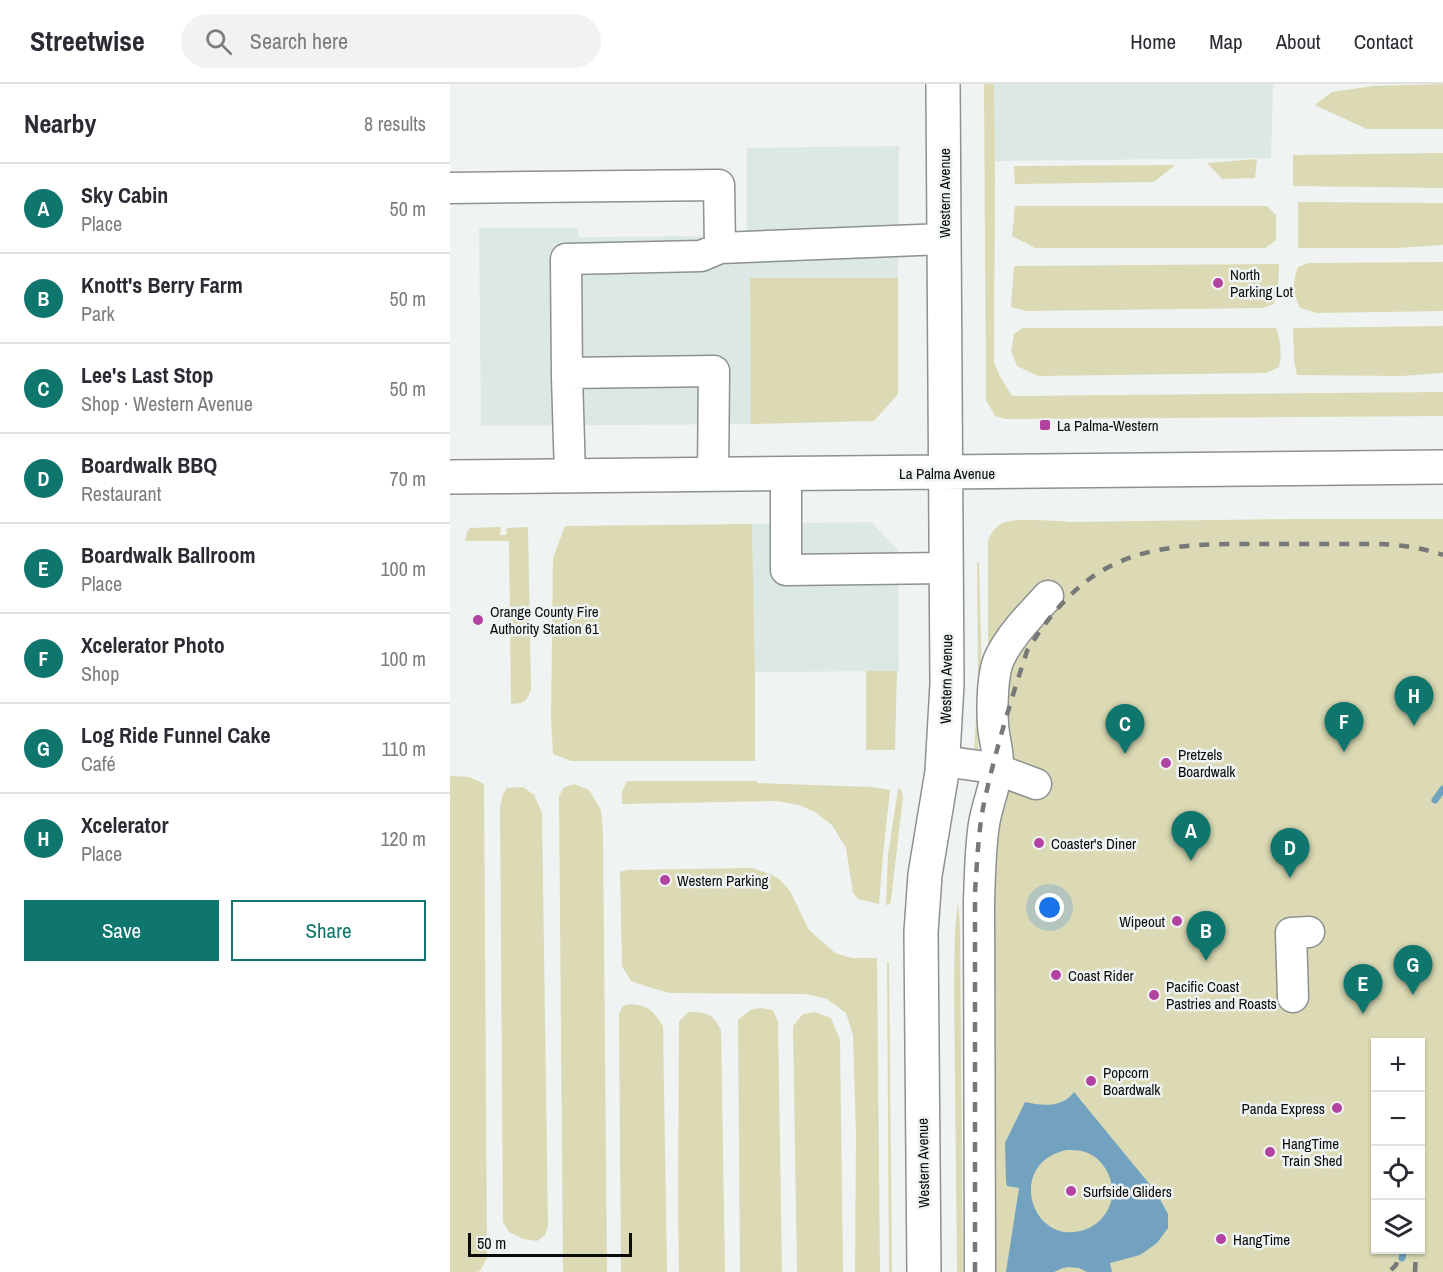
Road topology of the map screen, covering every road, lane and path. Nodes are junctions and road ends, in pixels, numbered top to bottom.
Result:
1 (943, 84) edge
2 (450, 188) edge
3 (944, 239) junction
4 (720, 248) junction
5 (567, 373) junction
6 (1443, 467) edge
7 (945, 472) junction
8 (786, 474) junction
9 (713, 475) junction
10 (570, 476) junction
11 (450, 477) edge
12 (946, 568) junction
13 (1048, 596) dead end
14 (943, 760) junction
15 (998, 770) junction
16 (1036, 784) dead end
17 (1308, 932) dead end
18 (1293, 997) dead end
19 (924, 1272) edge
20 (980, 1272) edge

1 - 3 main road, Western Avenue
2 - 4 lane
3 - 4 lane
3 - 7 main road, Western Avenue
4 - 5 lane
5 - 9 lane
5 - 10 lane
6 - 7 main road, La Palma Avenue
7 - 8 main road, La Palma Avenue
7 - 12 main road, Western Avenue
8 - 9 main road, La Palma Avenue
8 - 12 lane
9 - 10 main road, La Palma Avenue
10 - 11 main road, La Palma Avenue
12 - 14 main road, Western Avenue
13 - 15 lane
14 - 15 lane
14 - 19 main road, Western Avenue
15 - 16 lane
15 - 20 lane
17 - 18 lane

